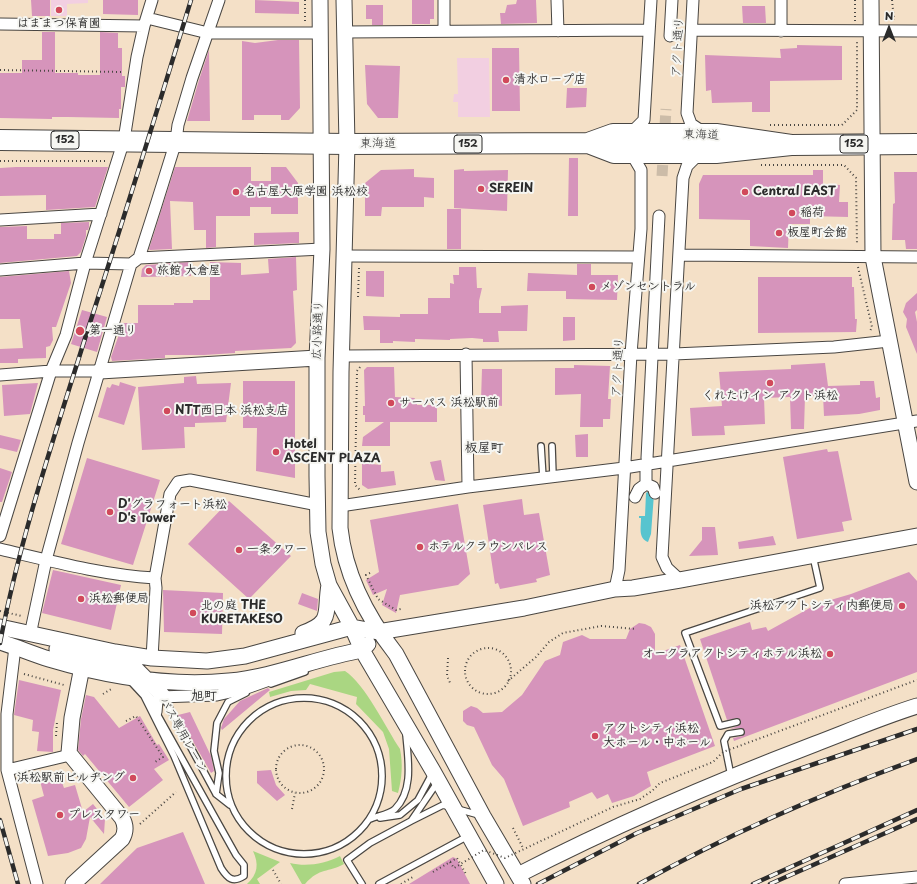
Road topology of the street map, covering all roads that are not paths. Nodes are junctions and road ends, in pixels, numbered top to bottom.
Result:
1 (152, 0) edge
2 (219, 0) edge
3 (320, 0) edge
4 (344, 0) edge
5 (444, 0) edge
6 (557, 0) edge
7 (651, 0) edge
8 (672, 0) edge
9 (693, 0) edge
10 (781, 0) edge
11 (871, 0) edge
12 (145, 22) junction
13 (0, 24) edge
14 (649, 30) junction
15 (692, 30) junction
16 (444, 31) junction
17 (558, 31) junction
18 (781, 31) junction
19 (872, 31) junction
20 (917, 31) edge
21 (344, 32) junction
22 (208, 33) junction
23 (320, 33) junction
24 (670, 36) dead end
25 (0, 140) edge
26 (127, 140) junction
27 (172, 141) junction
28 (628, 143) junction
29 (321, 144) junction
30 (347, 144) junction
31 (703, 144) junction
32 (871, 144) junction
33 (917, 144) edge
34 (101, 214) junction
35 (659, 216) dead end
36 (0, 220) edge
37 (322, 249) junction
38 (680, 255) junction
39 (344, 256) junction
40 (638, 257) junction
41 (873, 257) junction
42 (917, 257) edge
43 (135, 261) junction
44 (85, 263) junction
45 (0, 270) edge
46 (889, 342) junction
47 (466, 354) junction
48 (631, 354) junction
49 (652, 354) junction
50 (674, 354) junction
51 (342, 356) junction
52 (317, 358) junction
53 (51, 371) junction
54 (100, 371) junction
55 (0, 375) edge
56 (912, 422) edge
57 (541, 446) dead end
58 (552, 446) dead end
59 (669, 460) junction
60 (624, 468) junction
61 (548, 477) junction
62 (917, 482) edge
63 (646, 484) junction
64 (468, 487) junction
65 (655, 493) dead end
66 (635, 497) dead end
67 (318, 506) junction
68 (340, 506) junction
69 (0, 536) edge
70 (917, 536) edge
71 (0, 548) edge
72 (813, 556) junction
73 (46, 560) junction
74 (155, 578) junction
75 (680, 580) junction
76 (329, 585) junction
77 (615, 589) junction
78 (0, 627) edge
79 (354, 631) junction
80 (28, 634) junction
81 (376, 635) junction
82 (0, 642) edge
83 (15, 647) junction
84 (355, 652) junction
85 (152, 658) junction
86 (231, 658) junction
87 (207, 661) junction
88 (329, 664) dead end
89 (82, 667) junction
90 (290, 668) junction
91 (310, 670) dead end
92 (130, 679) junction
93 (163, 696) junction
94 (917, 706) edge
95 (152, 708) junction
96 (738, 722) dead end
97 (405, 723) junction
98 (741, 732) dead end
99 (70, 755) junction
100 (7, 770) junction
101 (731, 776) junction
102 (435, 777) junction
103 (216, 794) junction
104 (453, 807) junction
105 (232, 808) junction
106 (483, 816) junction
107 (370, 819) junction
108 (411, 821) junction
109 (470, 835) junction
110 (917, 877) edge
111 (521, 880) edge
112 (37, 884) edge
113 (73, 884) edge
114 (362, 884) edge
115 (379, 884) edge
116 (496, 884) edge
117 (845, 884) edge

1 - 12 street
2 - 22 street
3 - 23 street, 広小路通り
4 - 21 street, 広小路通り
5 - 16 street
6 - 17 street
7 - 14 street
8 - 24 street
9 - 15 street, アクト通り
10 - 18 street
11 - 19 street
12 - 13 street
12 - 22 street
12 - 26 street
14 - 17 street
14 - 28 street
15 - 18 street
15 - 31 street, アクト通り
16 - 17 street
16 - 21 street
18 - 19 street
19 - 20 street
19 - 32 street
21 - 30 street, 広小路通り
22 - 23 street
22 - 27 street
23 - 29 street, 広小路通り
25 - 26 highway, 152
26 - 27 highway, 152
26 - 34 street
27 - 29 highway, 東海道 / 152
27 - 43 street
28 - 30 highway, 東海道 / 152
28 - 31 highway, 東海道 / 152
28 - 40 street, アクト通り
29 - 30 highway, 東海道 / 152
29 - 37 street, 広小路通り
30 - 39 street, 広小路通り
31 - 32 highway, 東海道 / 152
31 - 38 street
32 - 33 highway, 東海道 / 152
32 - 41 street
34 - 36 street
34 - 44 street
35 - 49 street
37 - 43 street
37 - 52 street, 広小路通り
38 - 41 street
38 - 50 street
39 - 40 street
39 - 51 street, 広小路通り
40 - 48 street, アクト通り
41 - 42 street
41 - 46 street
43 - 44 street
43 - 54 street
44 - 45 street
44 - 53 street
46 - 50 street
46 - 56 street
47 - 48 street
47 - 51 street
47 - 64 street
48 - 49 street
48 - 60 street, アクト通り
49 - 50 street
49 - 63 street
50 - 59 street
51 - 68 street, 広小路通り
52 - 54 street
52 - 67 street, 広小路通り
53 - 54 street
53 - 55 street
53 - 69 street
54 - 73 street
56 - 59 street
56 - 62 street
57 - 61 lane
58 - 61 lane
59 - 60 street
59 - 75 street
60 - 61 street
60 - 77 street, アクト通り
61 - 64 street
63 - 65 street
63 - 66 street
64 - 68 street
67 - 74 street
67 - 76 street, 広小路通り
68 - 81 street, 広小路通り
70 - 72 street
71 - 73 street
72 - 75 street
72 - 96 lane
73 - 74 street
73 - 80 street
74 - 85 street
75 - 77 street
76 - 79 street, 広小路通り
76 - 86 street
77 - 81 street
78 - 80 street
79 - 81 street
79 - 84 street, 広小路通り
79 - 86 street
79 - 87 street
80 - 85 street
80 - 92 street
80 - 92 street, バス専用レーン
81 - 84 street
81 - 106 street, 広小路通り
82 - 83 street
83 - 89 street
83 - 100 street
84 - 88 lane
84 - 90 street
84 - 97 street, 広小路通り
85 - 87 street
86 - 87 street
89 - 92 street
89 - 99 street
90 - 92 street
90 - 93 street
91 - 103 lane, バス専用レーン
92 - 93 street, バス専用レーン
92 - 95 lane
92 - 95 lane
93 - 95 street
93 - 103 lane, バス専用レーン
94 - 101 street
95 - 95 lane
97 - 102 street, 広小路通り
97 - 107 lane, バス専用レーン
98 - 101 lane
99 - 100 street
99 - 113 street
100 - 112 street
101 - 111 street
102 - 104 street, 広小路通り
102 - 107 lane
102 - 108 lane
103 - 105 lane, バス専用レーン
104 - 106 lane
104 - 108 lane
104 - 109 street, 広小路通り
105 - 107 lane, バス専用レーン
105 - 107 lane, バス専用レーン
106 - 111 street, 広小路通り
108 - 114 lane
109 - 115 lane
109 - 116 street, 広小路通り
110 - 117 street

